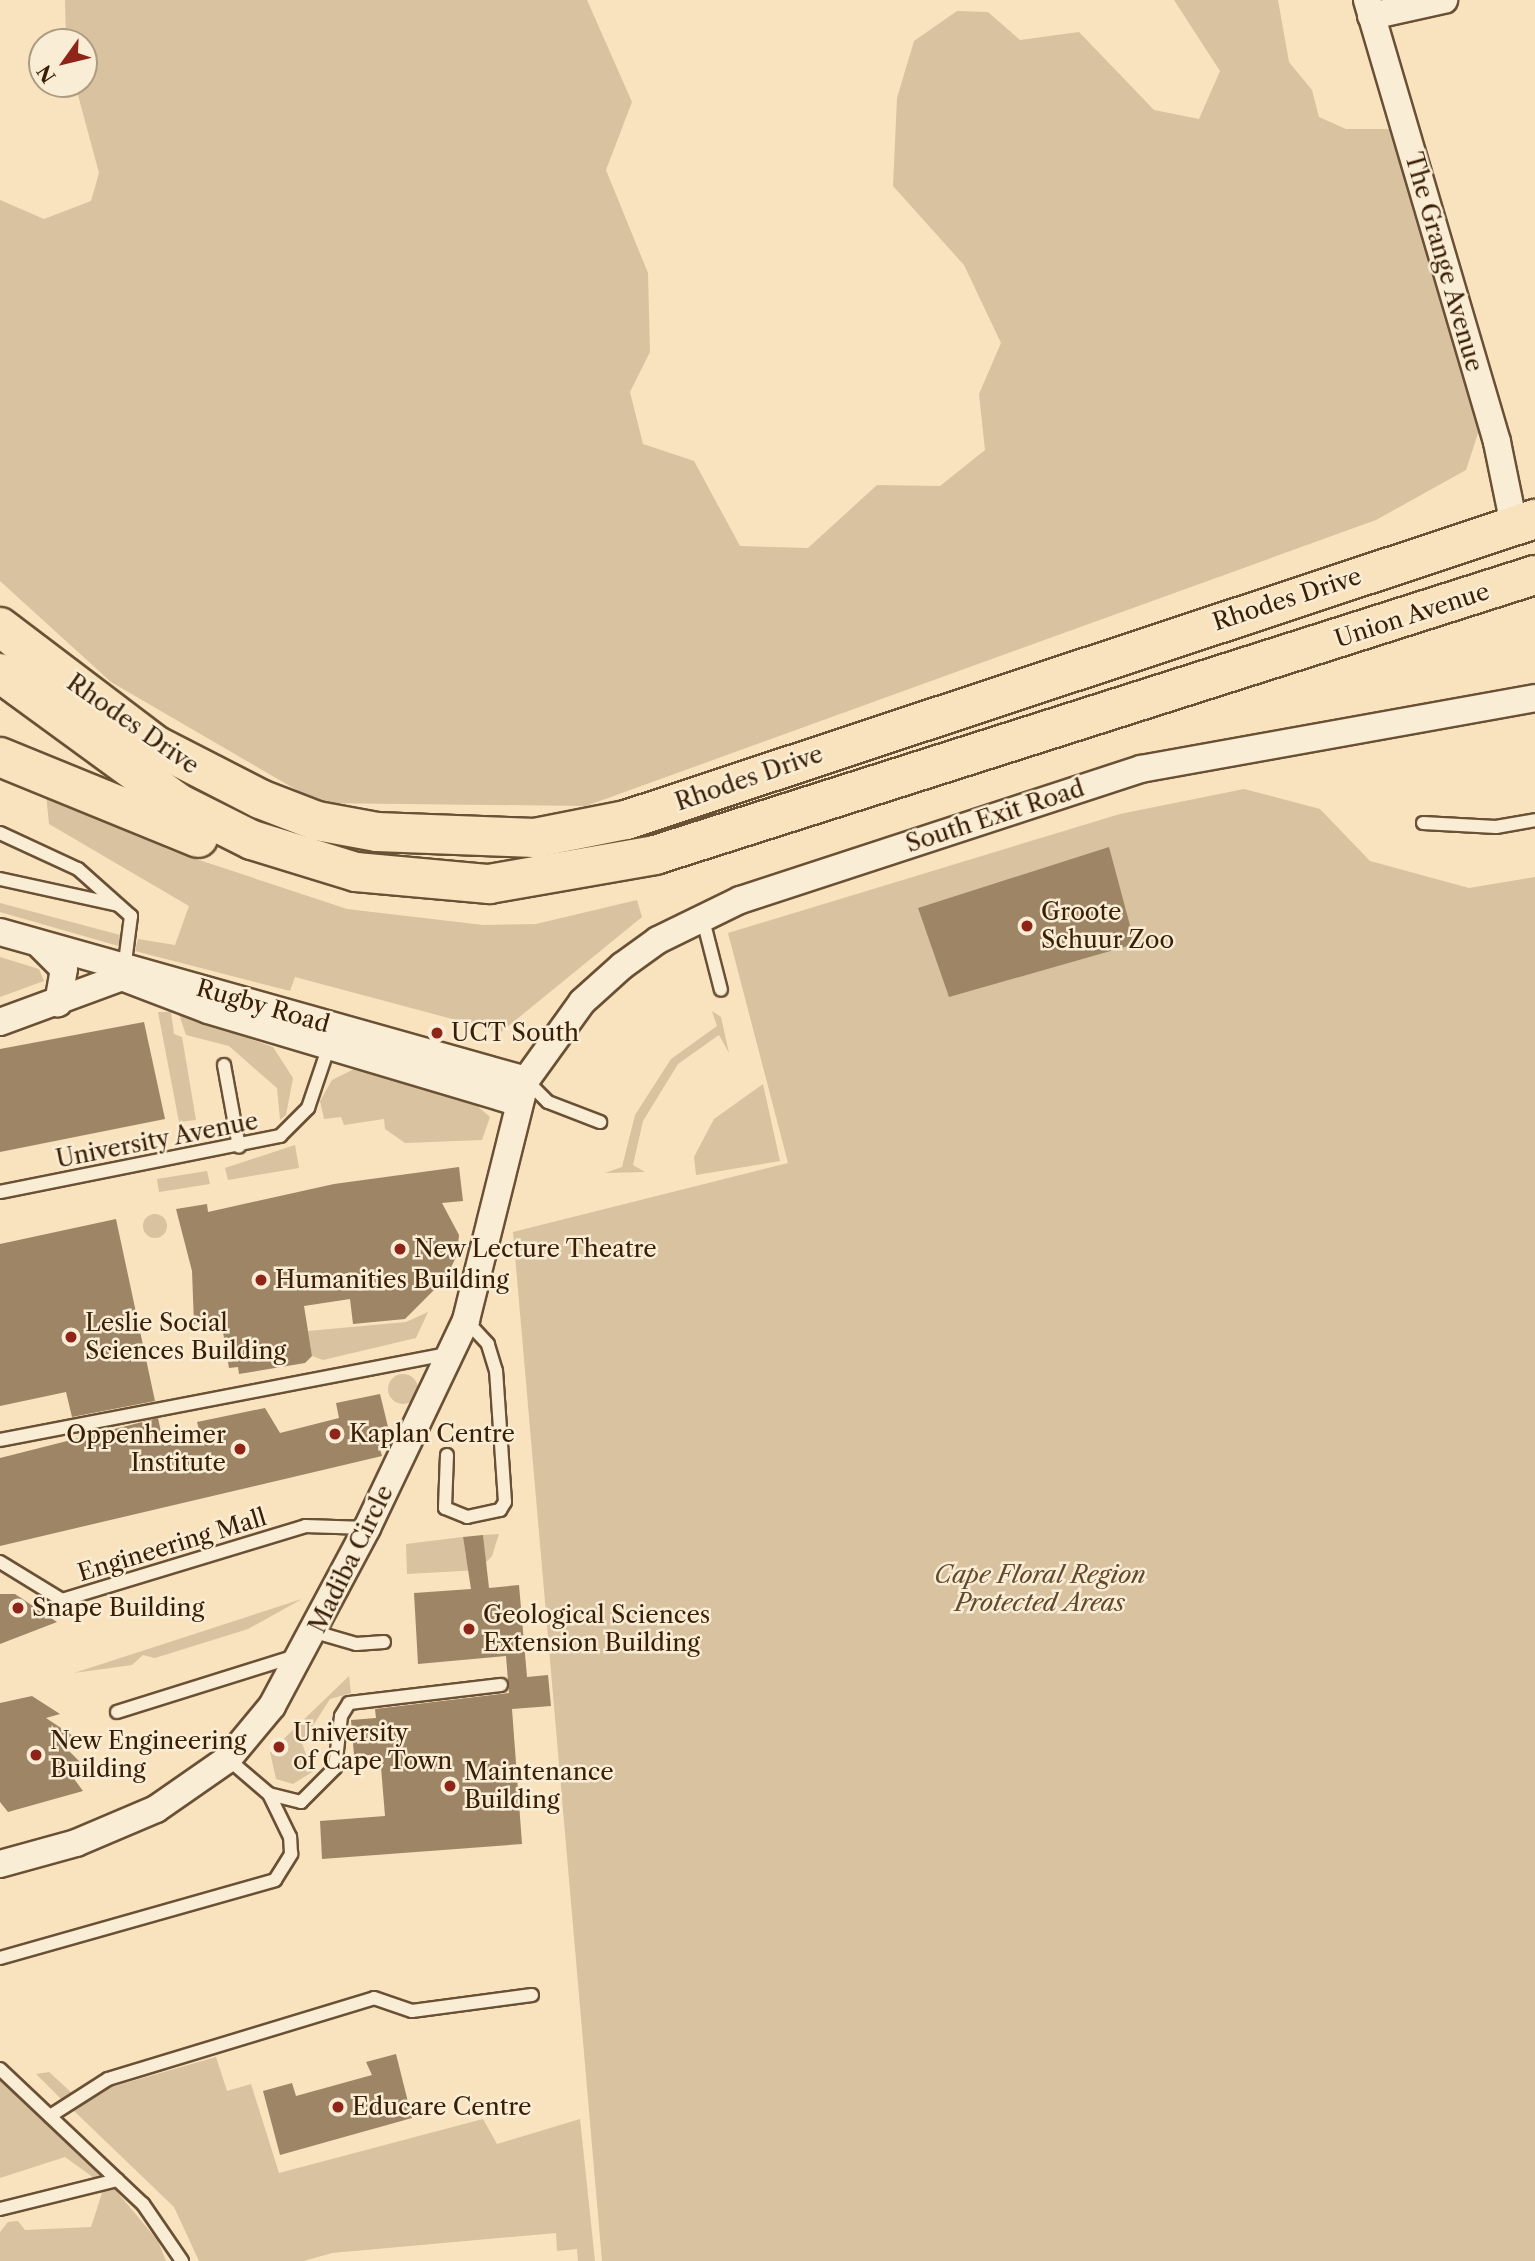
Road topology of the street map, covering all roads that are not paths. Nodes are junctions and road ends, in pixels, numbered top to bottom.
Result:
1 (1444, 0) edge
2 (1369, 8) edge
3 (1527, 520) edge
4 (1535, 575) edge
5 (1535, 602) edge
6 (0, 627) edge
7 (1289, 654) junction
8 (0, 673) edge
9 (1535, 698) edge
10 (0, 757) edge
11 (1535, 820) edge
12 (1423, 823) dead end
13 (0, 833) edge
14 (655, 855) junction
15 (0, 879) edge
16 (119, 905) junction
17 (702, 916) junction
18 (0, 932) edge
19 (32, 940) junction
20 (123, 971) junction
21 (722, 990) dead end
22 (58, 1003) junction
23 (0, 1022) edge
24 (332, 1035) junction
25 (224, 1065) dead end
26 (521, 1091) junction
27 (548, 1102) junction
28 (600, 1122) dead end
29 (239, 1147) junction
30 (0, 1192) edge
31 (466, 1320) junction
32 (451, 1352) junction
33 (0, 1440) edge
34 (447, 1455) dead end
35 (367, 1528) junction
36 (0, 1562) edge
37 (384, 1642) dead end
38 (309, 1643) junction
39 (501, 1685) dead end
40 (117, 1712) dead end
41 (228, 1759) junction
42 (269, 1794) junction
43 (0, 1864) edge
44 (0, 1958) edge
45 (532, 1995) dead end
46 (0, 2069) edge
47 (50, 2116) junction
48 (117, 2180) junction
49 (0, 2209) edge
50 (182, 2261) edge

1 - 2 street
2 - 3 street, The Grange Avenue
3 - 6 highway, Rhodes Drive
4 - 7 highway, Union Avenue
5 - 7 highway
7 - 14 highway, Rhodes Drive
8 - 14 highway, Rhodes Drive
9 - 17 street, South Exit Road
10 - 14 highway
11 - 12 lane
13 - 16 lane
15 - 16 lane
16 - 20 lane
17 - 21 lane
17 - 26 street, South Exit Road
18 - 19 street, Rugby Road
19 - 20 street, Rugby Road
19 - 22 street
20 - 22 street
20 - 24 street, Rugby Road
22 - 23 street
24 - 26 street, Rugby Road
24 - 29 lane, University Avenue
25 - 29 lane
26 - 27 lane
26 - 27 lane
26 - 31 street, Madiba Circle
27 - 28 lane
29 - 30 lane, University Avenue
31 - 32 street, Madiba Circle
31 - 34 lane
32 - 33 lane
32 - 35 street, Madiba Circle
35 - 36 lane, Engineering Mall
35 - 38 street, Madiba Circle
37 - 38 lane
38 - 40 lane
38 - 41 street, Madiba Circle
39 - 42 lane
41 - 42 lane
41 - 43 street, Madiba Circle
42 - 44 lane
45 - 47 lane
46 - 47 lane
47 - 48 lane
48 - 49 lane
48 - 50 lane

